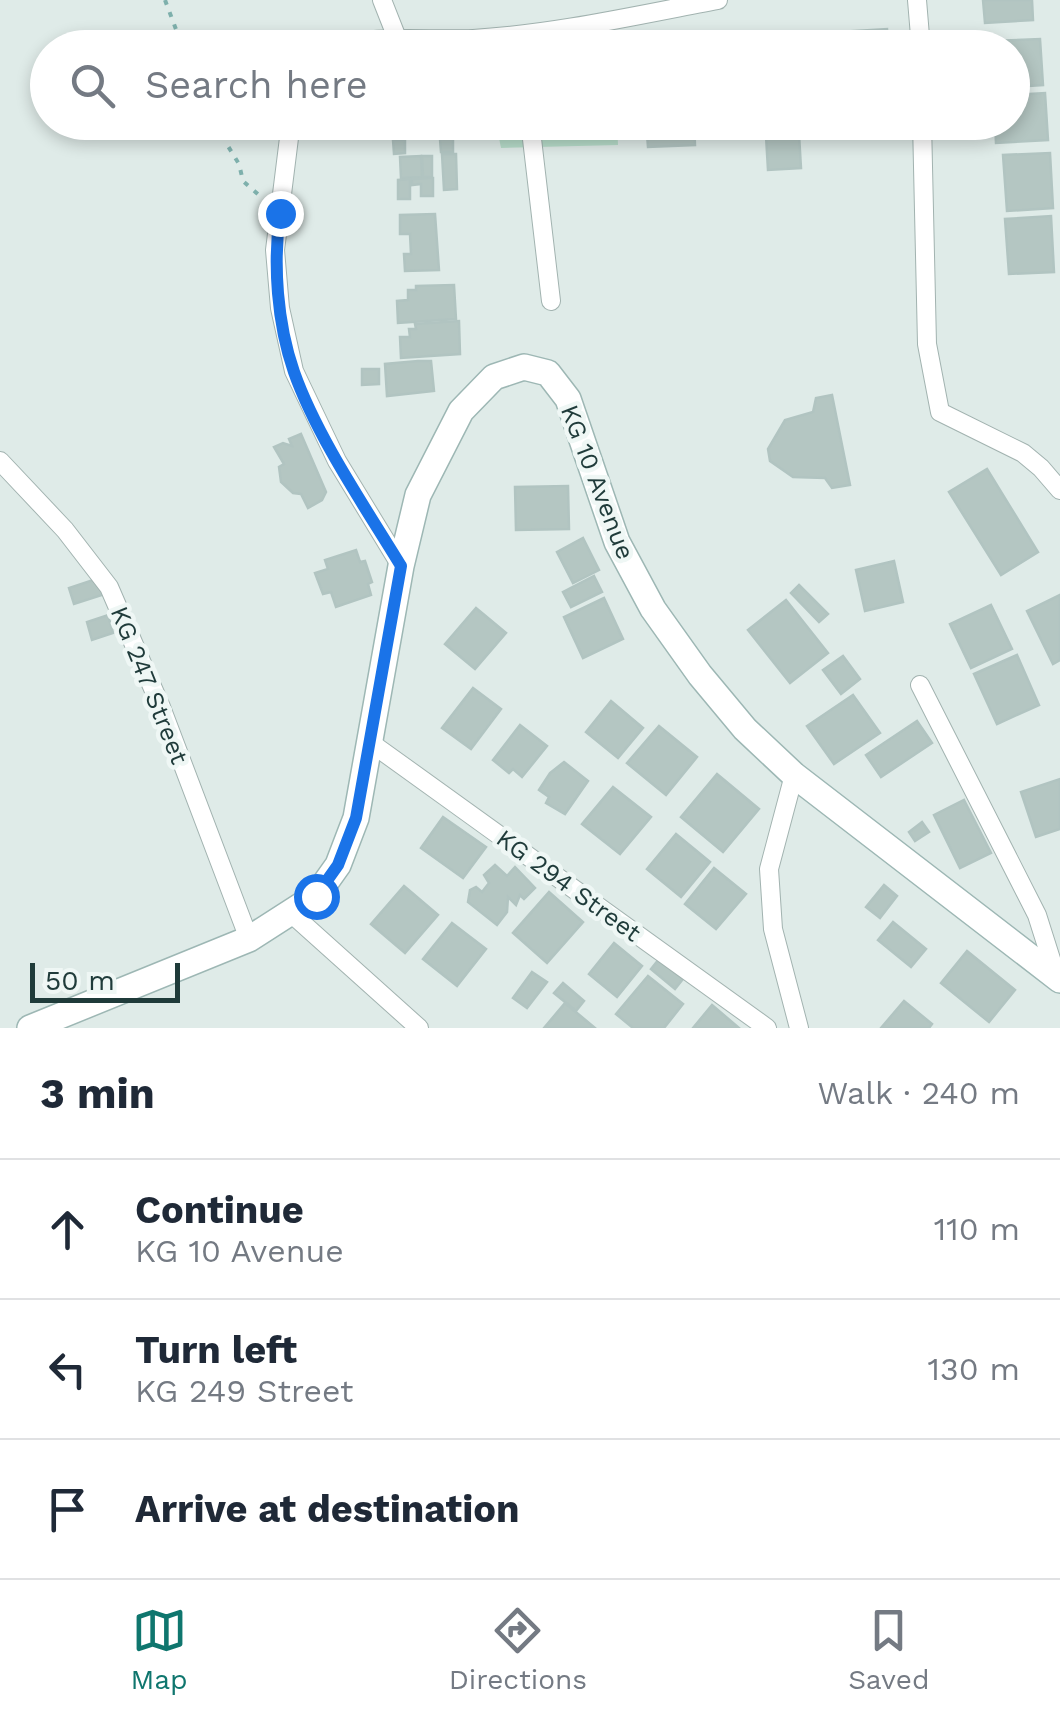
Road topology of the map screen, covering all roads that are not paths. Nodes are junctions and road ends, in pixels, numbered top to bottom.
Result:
1 (382, 0) edge
2 (718, 0) edge
3 (917, 0) edge
4 (629, 8) edge
5 (395, 30) edge
6 (557, 30) edge
7 (919, 30) edge
8 (289, 140) edge
9 (532, 140) edge
10 (922, 140) edge
11 (551, 301) dead end
12 (0, 461) edge
13 (1060, 490) edge
14 (401, 566) junction
15 (920, 685) dead end
16 (371, 743) junction
17 (794, 775) junction
18 (292, 914) junction
19 (249, 939) junction
20 (1059, 979) edge
21 (30, 1028) edge
22 (419, 1028) edge
23 (767, 1028) edge
24 (798, 1028) edge

1 - 5 street
2 - 4 street
3 - 7 street
4 - 6 street
8 - 14 street
9 - 11 street
10 - 13 street
12 - 19 street, KG 247 Street
14 - 16 street, KG 10 Avenue
14 - 17 street, KG 10 Avenue
15 - 20 street
16 - 18 street, KG 10 Avenue
16 - 23 street, KG 294 Street
17 - 20 street, KG 10 Avenue
17 - 24 street
18 - 19 street, KG 10 Avenue
18 - 22 street
19 - 21 street, KG 10 Avenue

